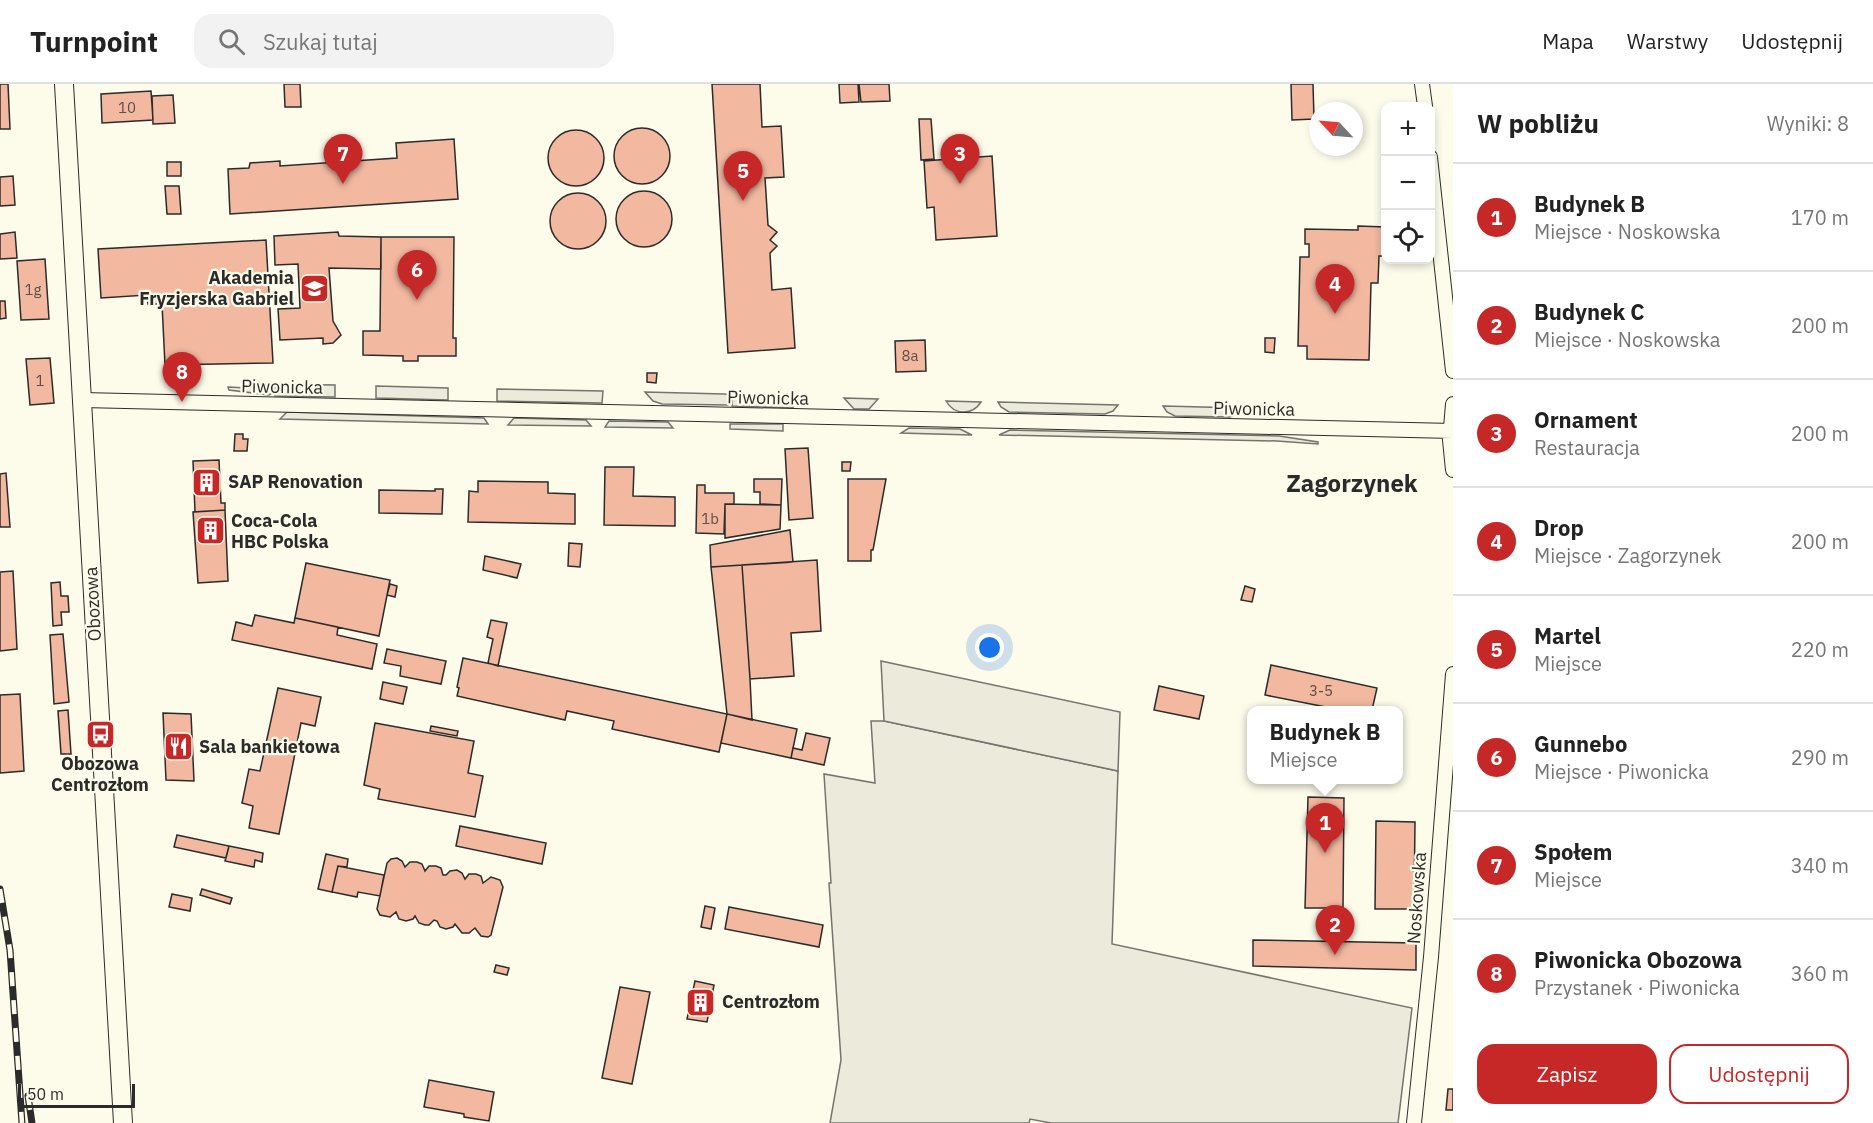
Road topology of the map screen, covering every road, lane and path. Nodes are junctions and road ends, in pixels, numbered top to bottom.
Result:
1 (64, 84) edge
2 (1422, 84) edge
3 (1424, 102) edge
4 (1435, 196) edge
5 (1453, 371) edge
6 (82, 400) junction
7 (1453, 404) edge
8 (1452, 431) edge
9 (1453, 470) edge
10 (1453, 674) edge
11 (123, 1123) edge
12 (1414, 1123) edge

1 - 6 street, Obozowa
2 - 3 street
4 - 5 street
6 - 8 street, Piwonicka
6 - 11 street, Obozowa
7 - 8 street
8 - 9 street
10 - 12 street, Noskowska

